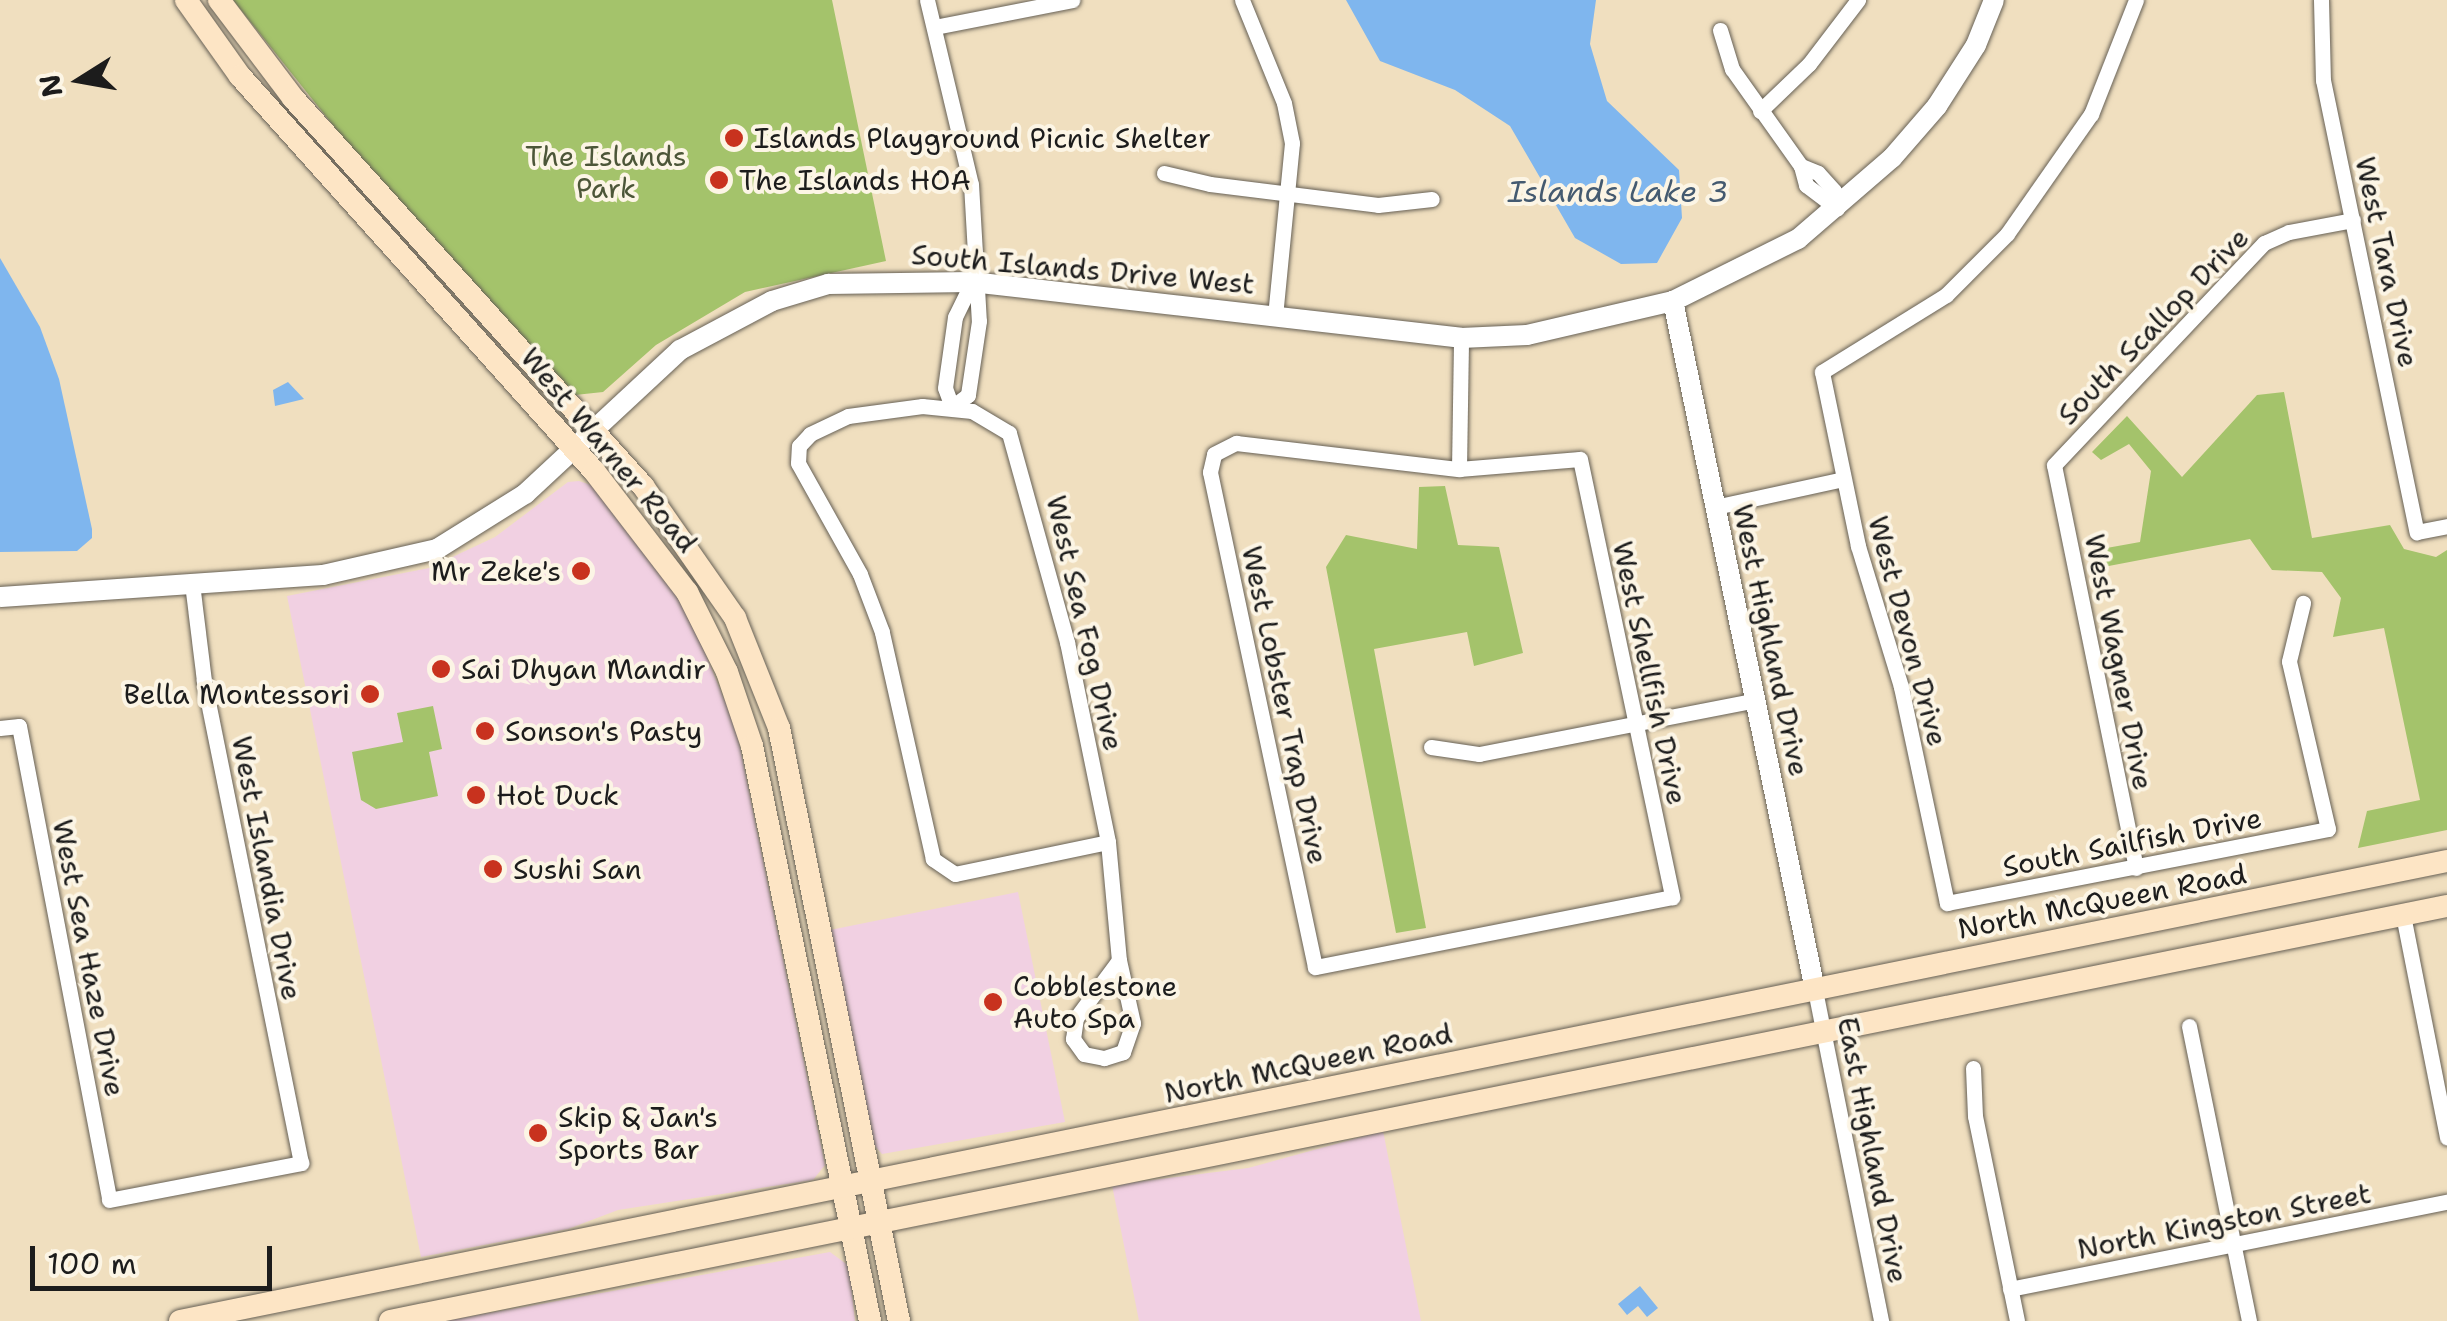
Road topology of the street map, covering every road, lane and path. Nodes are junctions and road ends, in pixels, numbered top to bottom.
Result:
1 (186, 0) edge
2 (219, 0) edge
3 (928, 0) edge
4 (1072, 0) edge
5 (1242, 0) edge
6 (1858, 0) edge
7 (1994, 0) edge
8 (2136, 0) edge
9 (2321, 0) edge
10 (935, 27) junction
11 (1720, 30) dead end
12 (1760, 111) junction
13 (1164, 172) dead end
14 (1288, 195) junction
15 (1432, 199) dead end
16 (1837, 208) junction
17 (2354, 220) junction
18 (972, 282) junction
19 (1673, 301) junction
20 (1274, 316) junction
21 (1461, 338) junction
22 (952, 407) junction
23 (594, 433) junction
24 (576, 450) junction
25 (2054, 466) joint
26 (1459, 468) junction
27 (1843, 478) junction
28 (1715, 507) junction
29 (2447, 526) edge
30 (192, 583) junction
31 (0, 597) edge
32 (2304, 603) dead end
33 (1756, 700) junction
34 (1636, 723) junction
35 (0, 728) edge
36 (1431, 748) dead end
37 (784, 753) junction
38 (755, 760) junction
39 (1108, 842) junction
40 (2447, 861) edge
41 (2136, 868) junction
42 (1672, 897) joint
43 (1947, 903) joint
44 (2447, 906) edge
45 (2404, 915) junction
46 (1119, 960) junction
47 (1814, 990) junction
48 (2188, 1026) dead end
49 (1824, 1032) junction
50 (1973, 1068) dead end
51 (1342, 1086) junction
52 (1350, 1128) junction
53 (2447, 1138) edge
54 (109, 1200) joint
55 (875, 1202) junction
56 (2447, 1202) edge
57 (848, 1208) junction
58 (600, 1236) junction
59 (2233, 1245) junction
60 (599, 1280) junction
61 (379, 1281) junction
62 (2010, 1288) junction
63 (180, 1321) edge
64 (389, 1321) edge
65 (870, 1321) edge
66 (899, 1321) edge
67 (1882, 1321) edge
68 (2017, 1321) edge
69 (2249, 1321) edge

1 - 24 main road, West Warner Road
2 - 23 main road, West Warner Road
3 - 10 street
4 - 10 street
5 - 14 street
6 - 12 street
7 - 16 street, South Islands Drive West
8 - 27 street, West Devon Drive
9 - 17 street, West Tara Drive
10 - 18 street
11 - 12 street
12 - 16 street
13 - 14 street
14 - 15 street
14 - 20 street
16 - 19 street, South Islands Drive West
17 - 25 street, South Scallop Drive
17 - 29 street, West Tara Drive
18 - 20 street, South Islands Drive West
18 - 22 street
18 - 22 street
18 - 23 street, South Islands Drive West
19 - 21 street, South Islands Drive West
19 - 28 street, West Highland Drive
20 - 21 street, South Islands Drive West
21 - 26 street
22 - 39 street, West Sea Fog Drive
22 - 39 street
23 - 24 street, South Islands Drive West
23 - 37 main road, West Warner Road
24 - 30 street, South Islands Drive West
24 - 38 main road, West Warner Road
25 - 41 street, West Wagner Drive
26 - 34 street, West Shellfish Drive
26 - 42 street, West Lobster Trap Drive
27 - 28 street
27 - 43 street, West Devon Drive
28 - 33 street, West Highland Drive
30 - 31 street, South Islands Drive West
30 - 54 street, West Islandia Drive
32 - 41 street, South Sailfish Drive
33 - 34 street
33 - 47 street, West Highland Drive
34 - 36 street
34 - 42 street, West Shellfish Drive
35 - 54 street, West Sea Haze Drive
37 - 38 main road
37 - 55 main road, West Warner Road
38 - 57 main road, West Warner Road
39 - 46 street, West Sea Fog Drive
40 - 47 main road, North McQueen Road
41 - 43 street, South Sailfish Drive
44 - 45 main road, North McQueen Road
45 - 49 main road, North McQueen Road
45 - 53 street
46 - 46 street, West Sea Fog Drive
47 - 49 street, East Highland Drive
47 - 51 main road, North McQueen Road
48 - 59 street
49 - 52 main road, North McQueen Road
49 - 67 street, East Highland Drive
50 - 62 street
51 - 52 main road
51 - 55 main road, North McQueen Road
52 - 55 main road, North McQueen Road
55 - 57 main road, North McQueen Road
55 - 57 main road, North McQueen Road
55 - 66 main road, West Warner Road
56 - 59 street, North Kingston Street
57 - 58 main road, North McQueen Road
57 - 60 main road, North McQueen Road
57 - 65 main road, West Warner Road
58 - 60 main road
58 - 61 main road, North McQueen Road
59 - 62 street, North Kingston Street
59 - 69 street
60 - 64 main road, North McQueen Road
61 - 63 main road, North McQueen Road
61 - 64 main road
62 - 68 street

